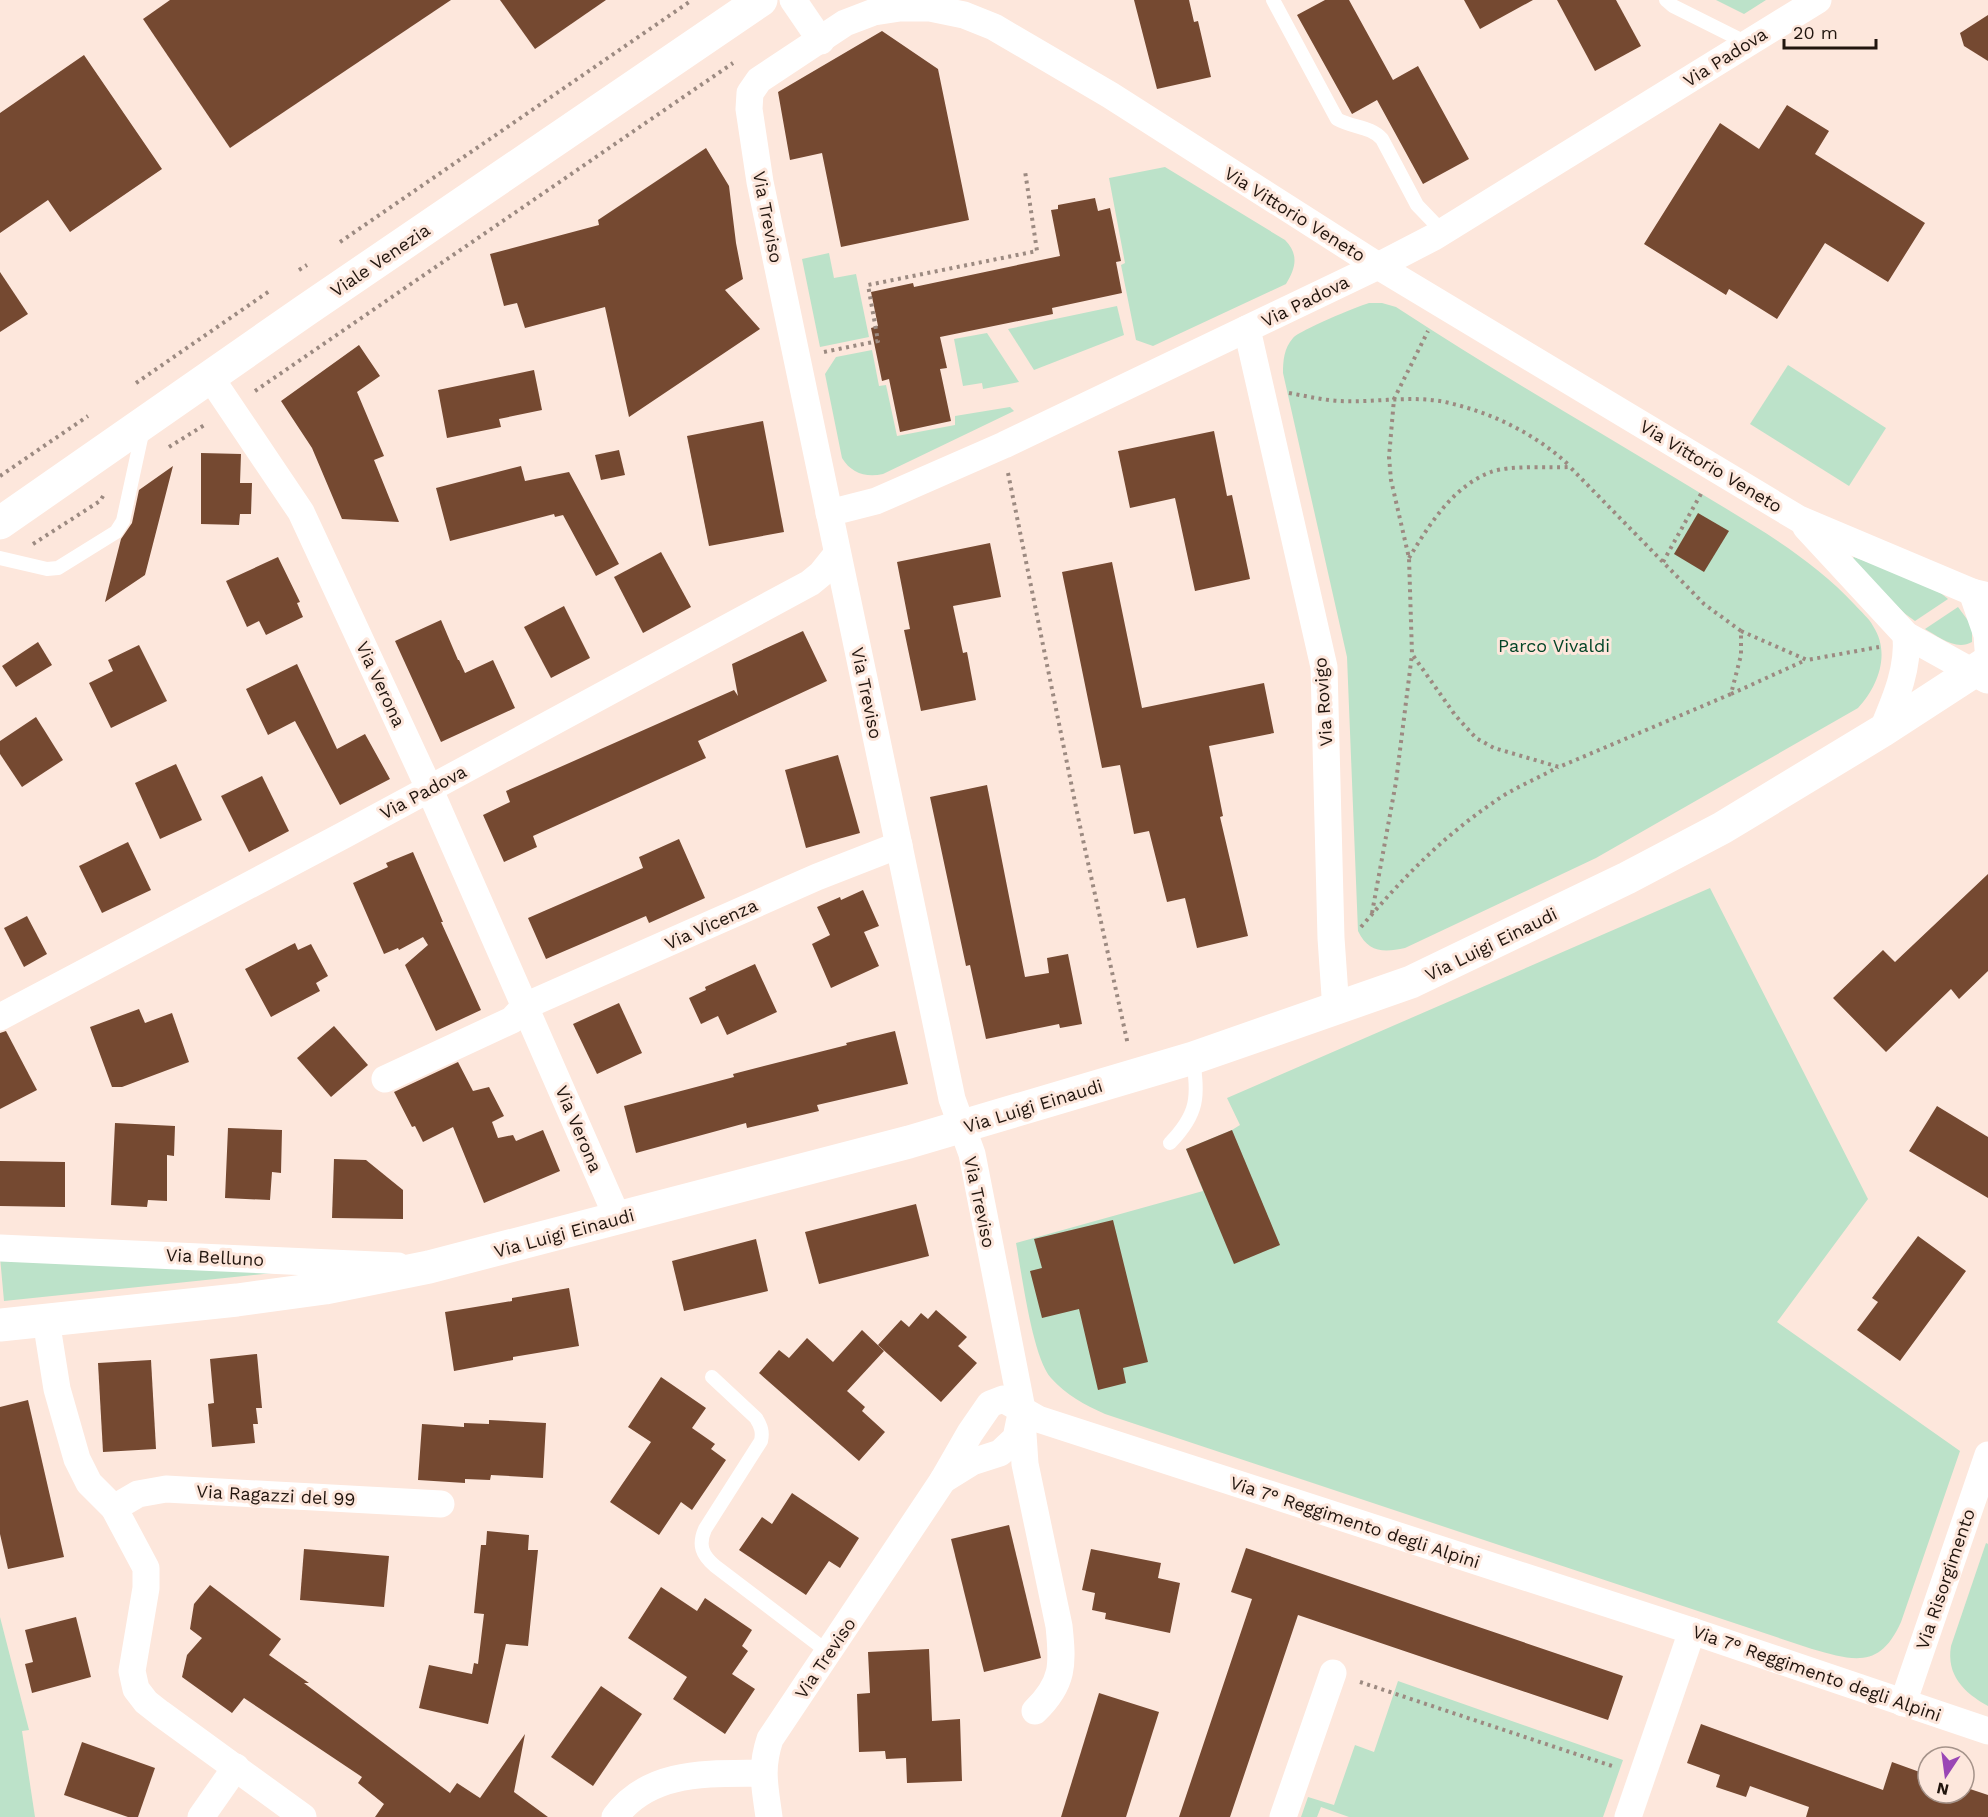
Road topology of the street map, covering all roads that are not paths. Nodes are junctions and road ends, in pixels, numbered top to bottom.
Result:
1 (761, 0) edge
2 (793, 0) edge
3 (1273, 0) edge
4 (1666, 0) edge
5 (1818, 0) edge
6 (821, 41) junction
7 (1747, 43) junction
8 (1442, 231) junction
9 (1378, 266) junction
10 (1247, 329) junction
11 (210, 377) junction
12 (145, 422) junction
13 (829, 513) junction
14 (1799, 519) junction
15 (0, 523) edge
16 (837, 554) junction
17 (0, 558) edge
18 (1980, 594) edge
19 (1896, 640) junction
20 (1984, 666) edge
21 (1882, 731) junction
22 (429, 788) junction
23 (899, 845) junction
24 (525, 1006) junction
25 (1336, 1010) junction
26 (0, 1017) edge
27 (1192, 1058) junction
28 (385, 1079) dead end
29 (961, 1127) junction
30 (1170, 1143) dead end
31 (618, 1219) junction
32 (0, 1248) edge
33 (429, 1267) junction
34 (45, 1320) junction
35 (0, 1325) edge
36 (712, 1377) dead end
37 (1014, 1395) junction
38 (1988, 1455) edge
39 (943, 1480) junction
40 (441, 1504) dead end
41 (114, 1508) junction
42 (1692, 1631) junction
43 (828, 1652) junction
44 (1333, 1673) road end
45 (1903, 1703) junction
46 (1035, 1711) dead end
47 (1988, 1731) edge
48 (236, 1767) junction
49 (763, 1773) junction
50 (1635, 1815) edge
51 (201, 1817) edge
52 (303, 1817) edge
53 (615, 1817) edge
54 (769, 1817) edge
55 (1283, 1817) edge

1 - 11 street, Viale Venezia
2 - 6 street
3 - 8 lane
4 - 7 lane
5 - 7 street, Via Padova
6 - 9 street, Via Vittorio Veneto
6 - 13 street, Via Treviso
7 - 8 street, Via Padova
8 - 9 street, Via Padova
9 - 10 street, Via Padova
9 - 14 street, Via Vittorio Veneto
10 - 13 street, Via Padova
10 - 25 street, Via Rovigo
11 - 12 street, Viale Venezia
11 - 22 street, Via Verona
12 - 15 street, Viale Venezia
12 - 17 lane
13 - 16 street, Via Treviso
14 - 18 street, Via Vittorio Veneto
14 - 19 street, Via Vittorio Veneto
16 - 22 street, Via Padova
16 - 23 street, Via Treviso
18 - 20 street, Via Vittorio Veneto
19 - 20 street, Via Vittorio Veneto
19 - 21 street
20 - 21 street, Via Luigi Einaudi
21 - 25 street, Via Luigi Einaudi
22 - 24 street, Via Verona
22 - 26 street, Via Padova
23 - 24 street, Via Vicenza
23 - 29 street, Via Treviso
24 - 28 street
24 - 31 street, Via Verona
25 - 27 street, Via Luigi Einaudi
27 - 29 street, Via Luigi Einaudi
27 - 30 lane
29 - 31 street, Via Luigi Einaudi
29 - 37 street, Via Treviso
31 - 33 street, Via Luigi Einaudi
32 - 33 street, Via Belluno
33 - 34 street, Via Luigi Einaudi
34 - 35 street, Via Luigi Einaudi
34 - 41 street
36 - 43 lane
37 - 39 street, Via Treviso
37 - 39 street, Via Treviso
37 - 42 street, Via 7° Reggimento degli Alpini
37 - 46 street
38 - 45 street, Via Risorgimento
39 - 43 street, Via Treviso
40 - 41 street, Via Ragazzi del 99
41 - 48 street
42 - 45 street, Via 7° Reggimento degli Alpini
42 - 50 street
43 - 49 street, Via Treviso
44 - 55 street
45 - 47 street, Via 7° Reggimento degli Alpini
48 - 51 street
48 - 52 street
49 - 53 street
49 - 54 street, Via Treviso

